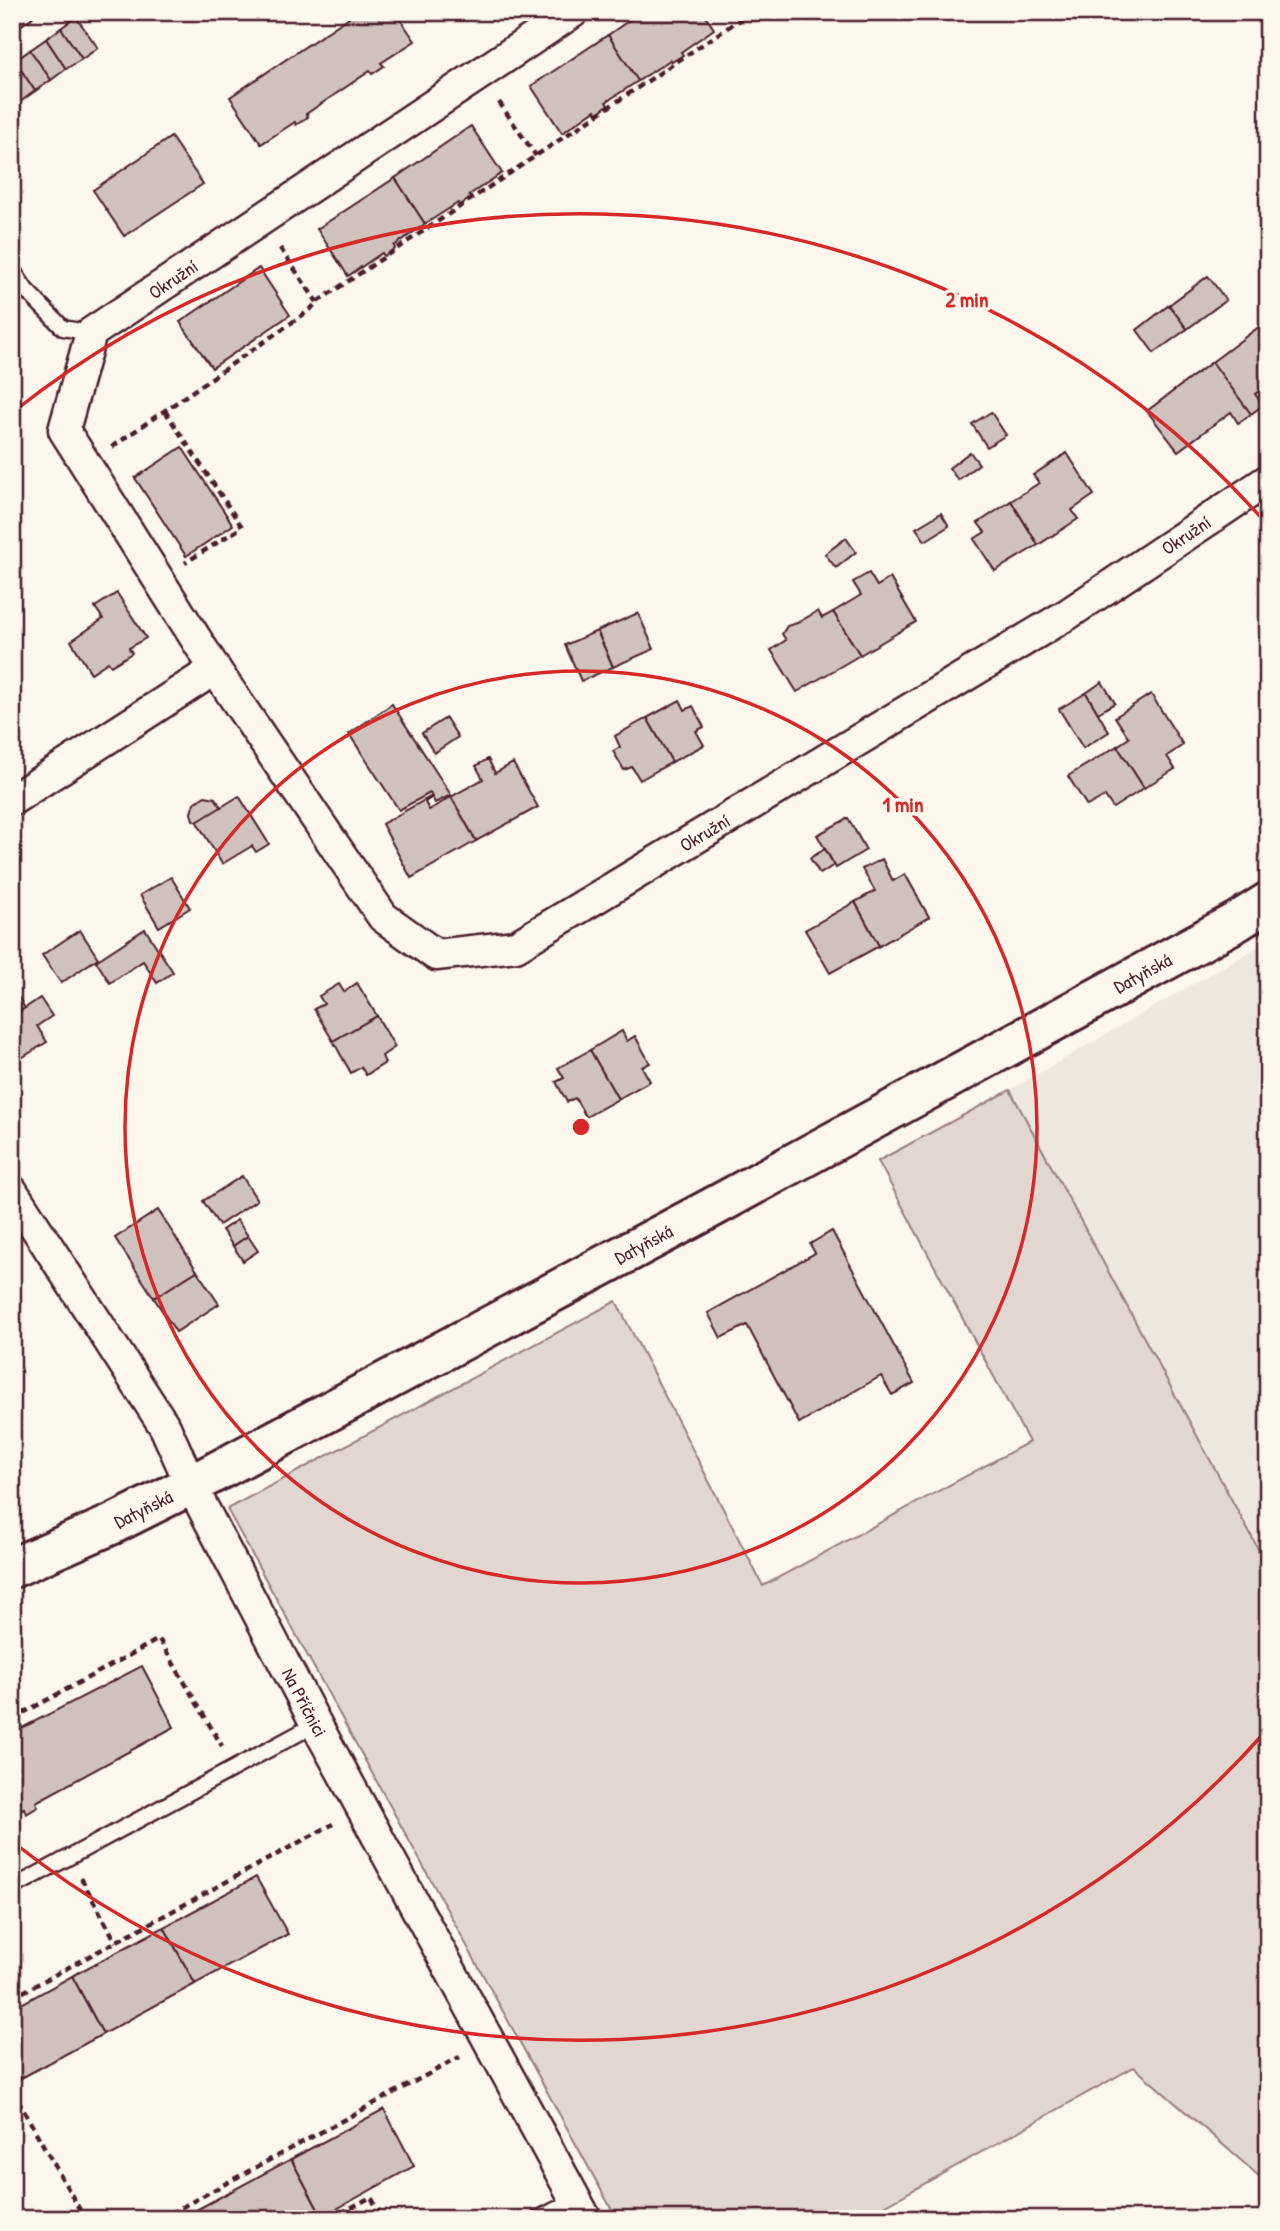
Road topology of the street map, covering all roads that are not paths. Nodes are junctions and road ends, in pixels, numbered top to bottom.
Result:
1 (26, 12) edge
2 (573, 12) edge
3 (12, 21) edge
4 (12, 269) edge
5 (91, 333) junction
6 (1268, 480) edge
7 (215, 669) junction
8 (12, 800) edge
9 (1268, 902) edge
10 (12, 1191) edge
11 (191, 1485) junction
12 (12, 1568) edge
13 (316, 1724) junction
14 (12, 1888) edge
15 (580, 2209) edge
16 (537, 2219) edge

1 - 3 lane
2 - 5 street, Okružní
4 - 5 lane
5 - 7 street, Okružní
6 - 7 street, Okružní
7 - 8 street
9 - 11 main road, Datyňská
10 - 11 street, Na Příčnici
11 - 12 main road, Datyňská
11 - 13 street, Na Příčnici
13 - 14 lane
13 - 15 street, Na Příčnici
15 - 16 lane

